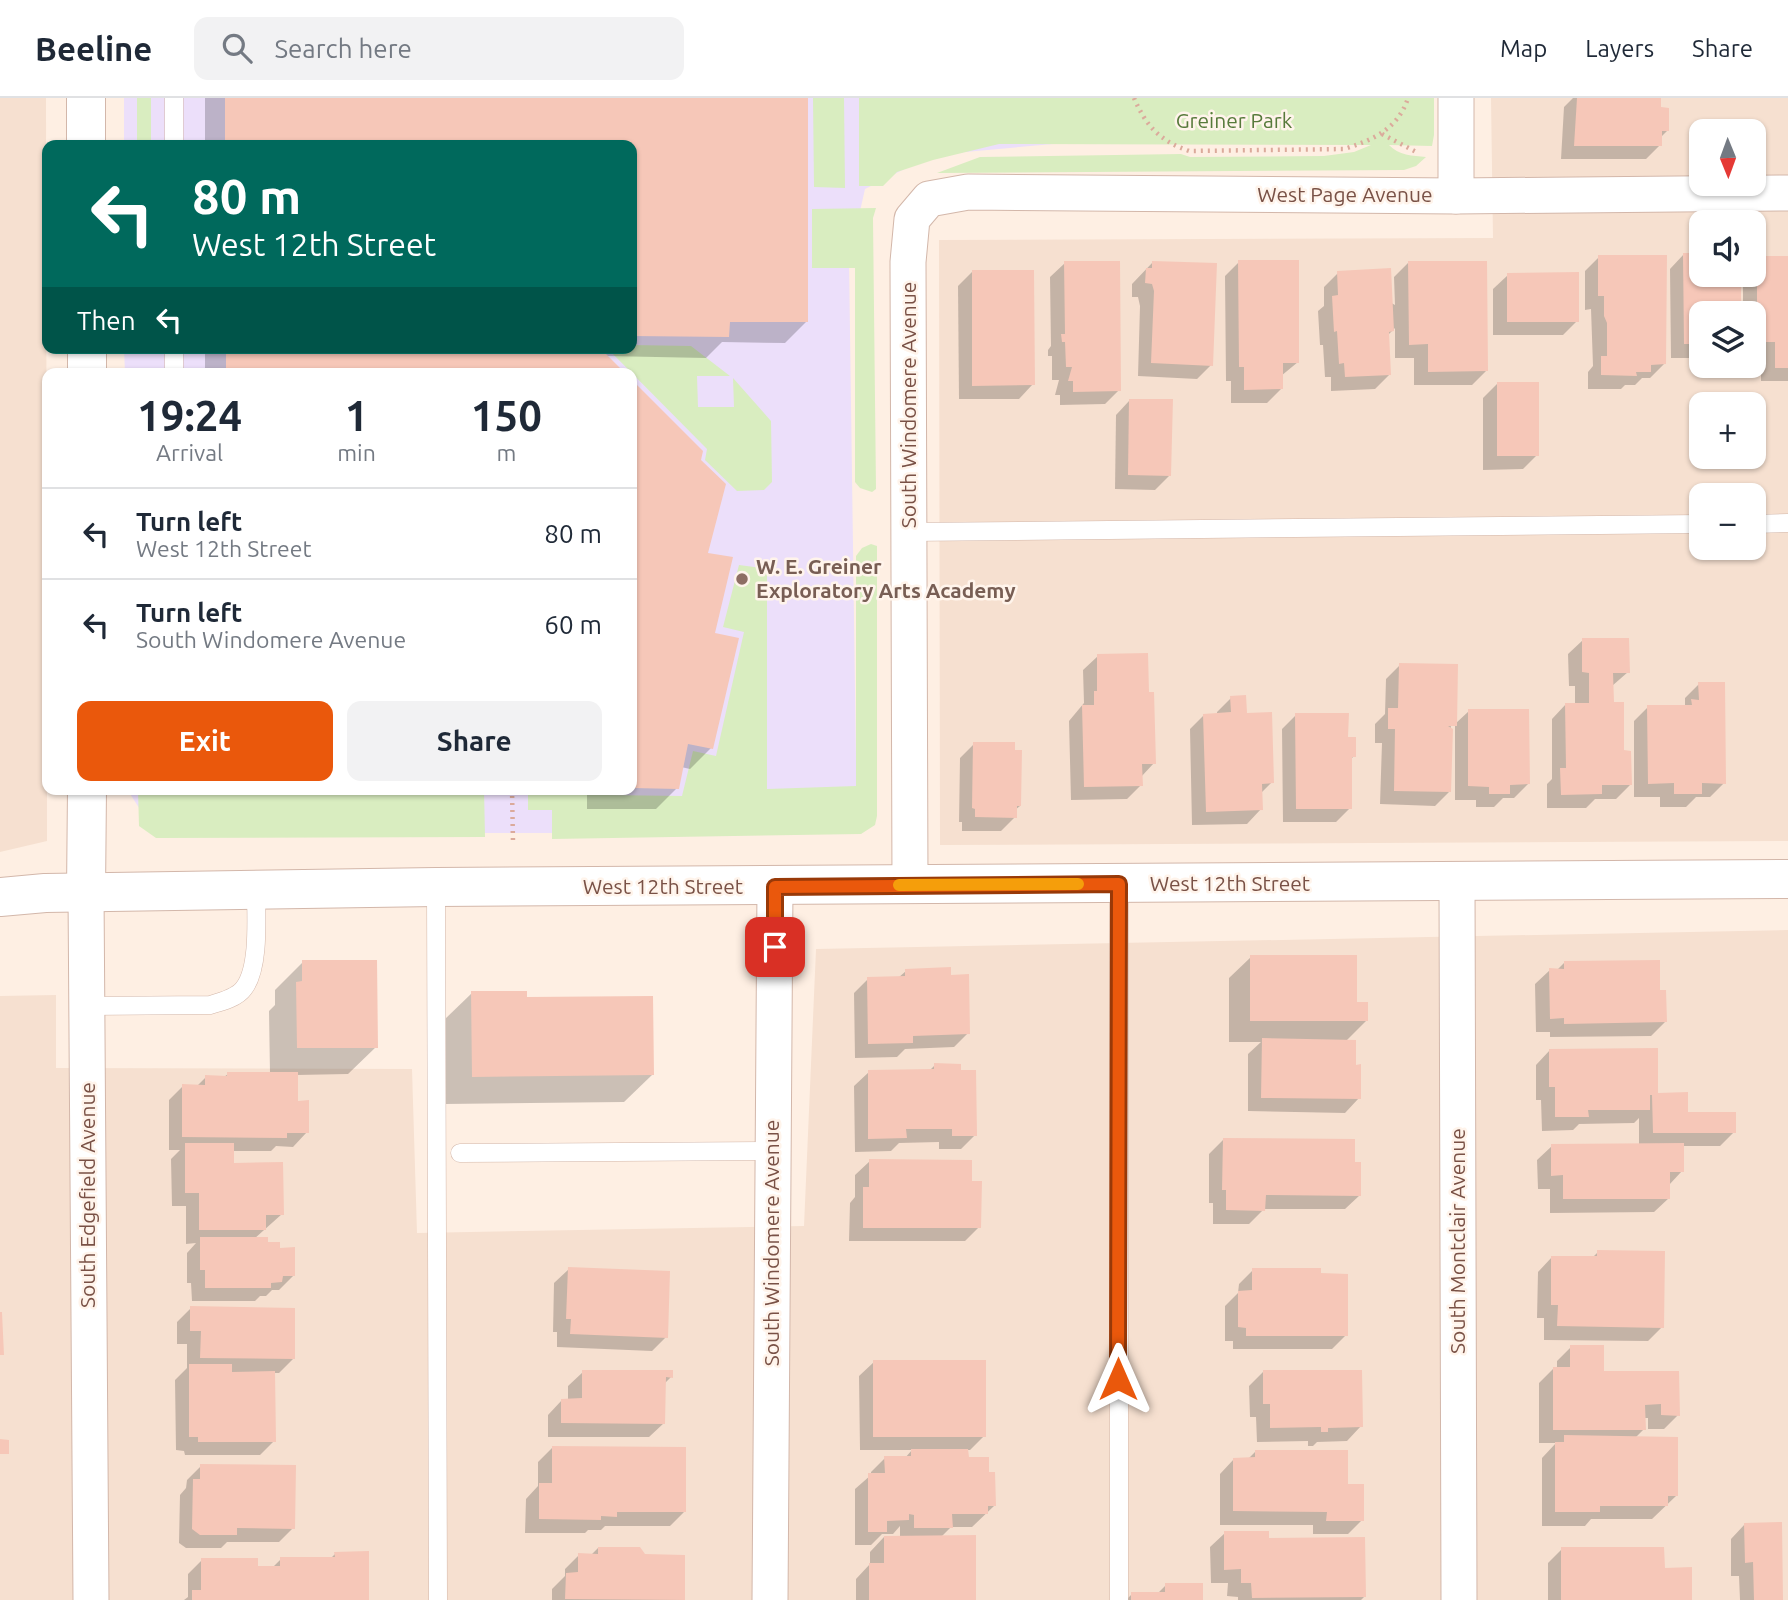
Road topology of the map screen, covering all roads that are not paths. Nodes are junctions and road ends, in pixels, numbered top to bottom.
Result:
1 (86, 98) edge
2 (174, 98) edge
3 (1456, 98) edge
4 (86, 140) edge
5 (174, 140) edge
6 (1788, 193) edge
7 (1456, 196) junction
8 (912, 219) joint
9 (1788, 523) edge
10 (1689, 524) edge
11 (1766, 524) edge
12 (909, 532) junction
13 (87, 795) edge
14 (1788, 880) edge
15 (1457, 883) junction
16 (911, 884) junction
17 (1119, 884) junction
18 (436, 887) junction
19 (775, 887) junction
20 (256, 890) junction
21 (86, 892) junction
22 (0, 897) edge
23 (87, 1006) junction
24 (772, 1151) junction
25 (460, 1153) dead end
26 (91, 1600) edge
27 (438, 1600) edge
28 (771, 1600) edge
29 (1119, 1600) edge
30 (1459, 1600) edge

1 - 4 street
2 - 5 lane
3 - 7 street
6 - 7 street, West Page Avenue
7 - 8 street, West Page Avenue
8 - 12 street, South Windomere Avenue
9 - 11 lane
10 - 12 lane
12 - 16 street, South Windomere Avenue
13 - 21 street, South Edgefield Avenue
14 - 15 street, West 12th Street
15 - 17 street, West 12th Street
15 - 30 street, South Montclair Avenue
16 - 17 street, West 12th Street
16 - 19 street, West 12th Street
17 - 29 lane
18 - 19 street, West 12th Street
18 - 20 street, West 12th Street
18 - 27 lane
19 - 24 street, South Windomere Avenue
20 - 21 street, West 12th Street
20 - 23 lane
21 - 22 street, West 12th Street
21 - 23 street, South Edgefield Avenue
23 - 26 street, South Edgefield Avenue
24 - 25 lane
24 - 28 street, South Windomere Avenue

